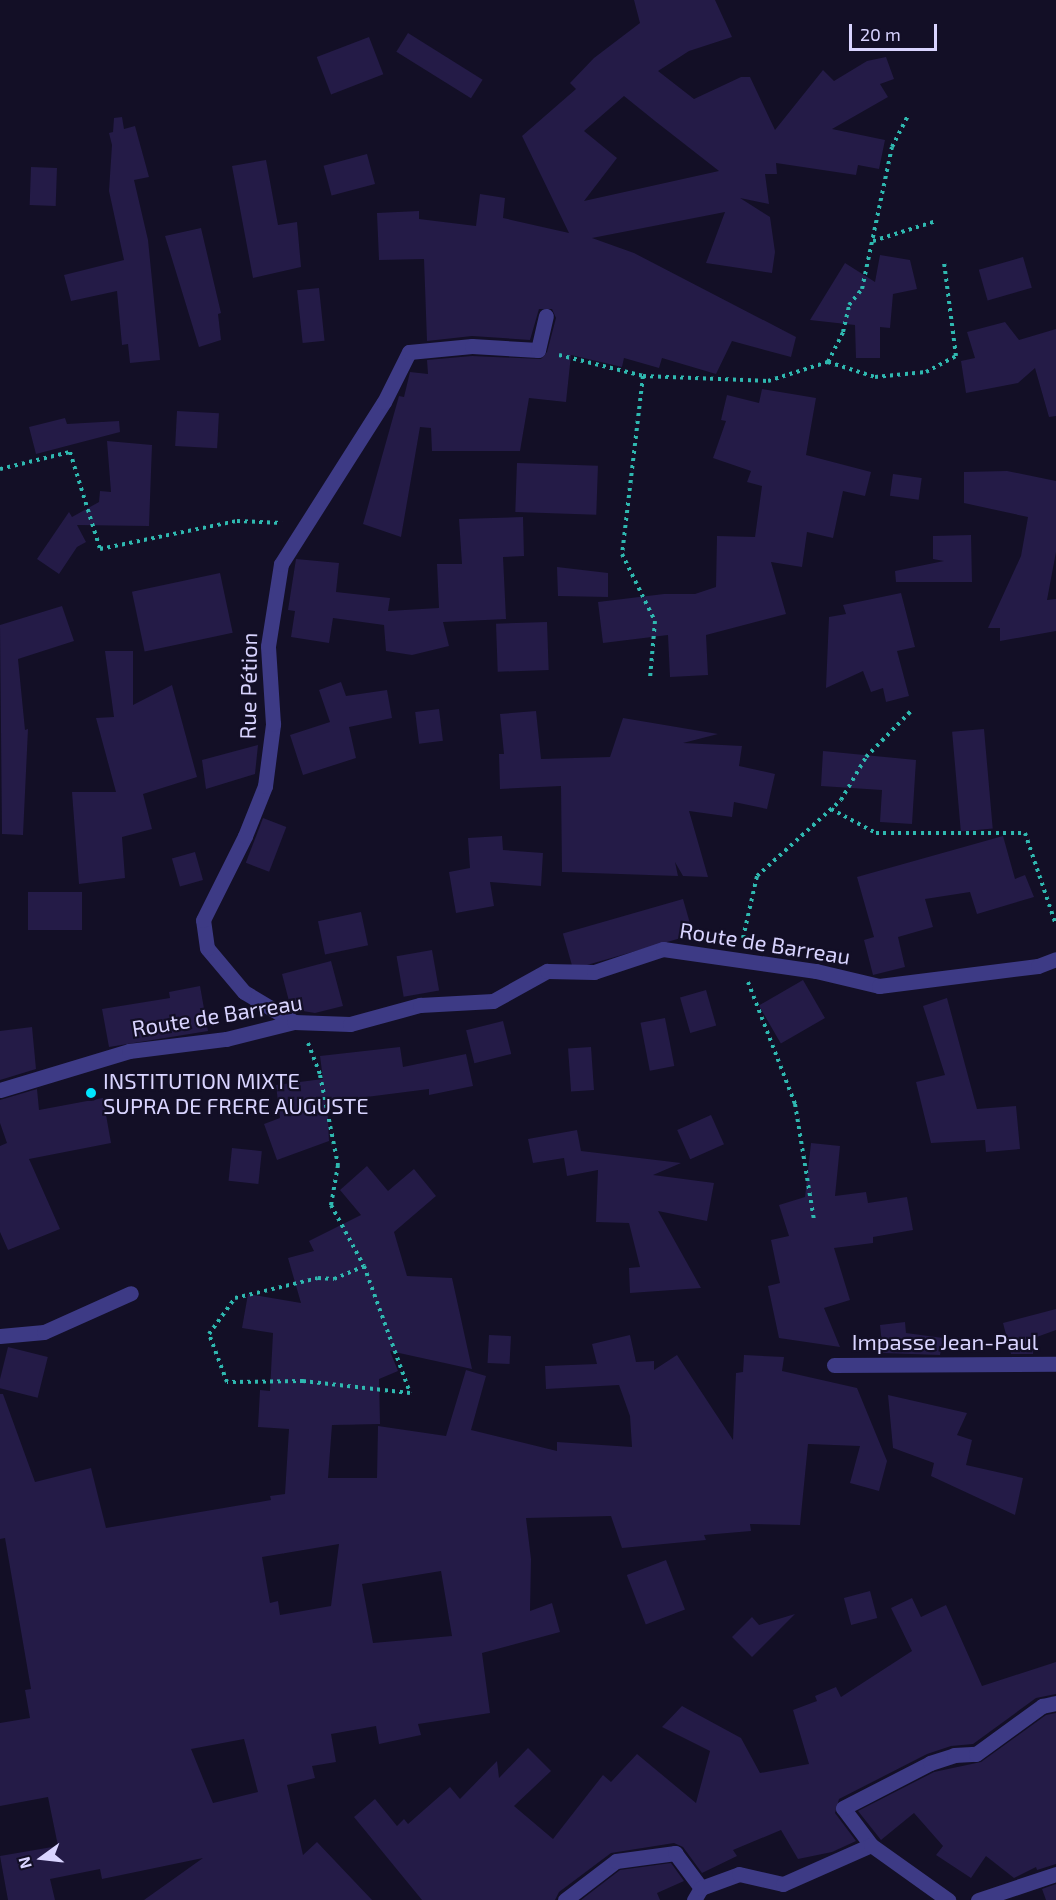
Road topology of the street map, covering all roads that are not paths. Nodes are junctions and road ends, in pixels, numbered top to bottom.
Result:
1 (546, 315) dead end
2 (1056, 959) edge
3 (297, 1022) junction
4 (0, 1090) edge
5 (130, 1293) dead end
6 (0, 1336) edge
7 (1056, 1364) edge
8 (834, 1365) dead end
9 (1056, 1703) edge
10 (872, 1845) junction
11 (1056, 1874) edge
12 (698, 1894) edge
13 (565, 1900) edge
14 (948, 1900) edge
15 (978, 1900) edge

1 - 3 street, Rue Pétion
2 - 3 street, Route de Barreau
3 - 4 street, Route de Barreau
5 - 6 street
7 - 8 street, Impasse Jean-Paul
9 - 10 street
10 - 12 street
10 - 14 street
11 - 15 street
12 - 13 street

